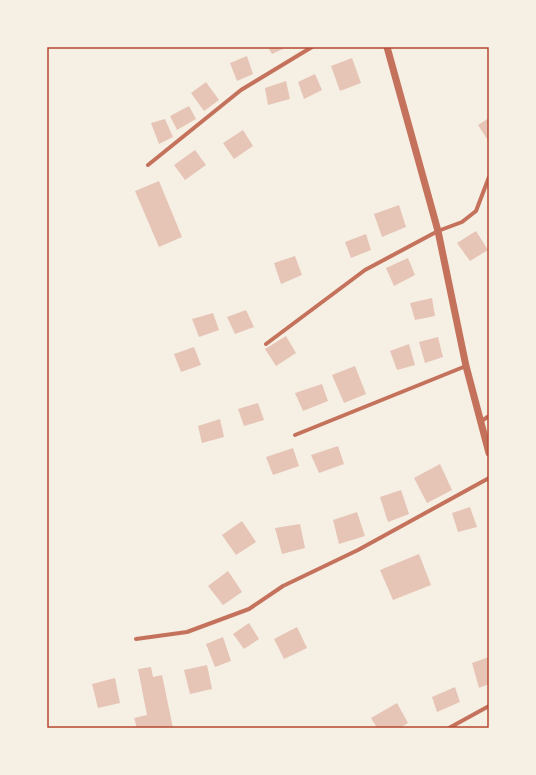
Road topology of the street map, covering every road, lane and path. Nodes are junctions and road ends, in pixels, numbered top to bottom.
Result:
1 (312, 47) edge
2 (387, 47) edge
3 (148, 165) dead end
4 (489, 177) edge
5 (438, 231) junction
6 (266, 344) dead end
7 (466, 366) junction
8 (489, 416) edge
9 (480, 422) junction
10 (294, 435) dead end
11 (489, 453) edge
12 (489, 478) edge
13 (136, 639) dead end
14 (489, 706) edge
15 (448, 728) edge

1 - 3 street
2 - 5 street
4 - 5 street
5 - 6 street
5 - 7 street
7 - 9 street
7 - 10 street
8 - 9 street
9 - 11 street
12 - 13 street
14 - 15 street

